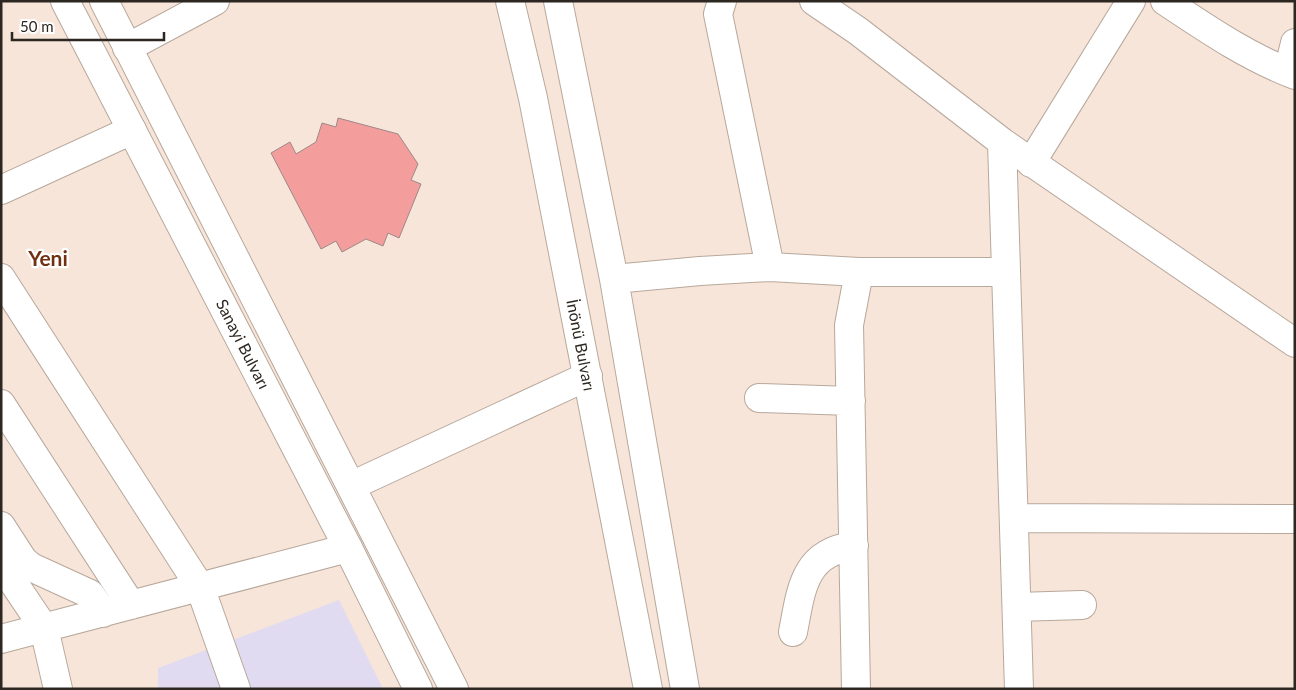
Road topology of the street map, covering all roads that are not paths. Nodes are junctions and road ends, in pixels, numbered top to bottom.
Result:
1 (65, 1) edge
2 (104, 1) edge
3 (215, 1) edge
4 (510, 1) edge
5 (558, 1) edge
6 (722, 1) edge
7 (814, 1) edge
8 (1131, 1) edge
9 (1165, 1) edge
10 (1295, 42) edge
11 (127, 48) junction
12 (1291, 74) edge
13 (132, 130) junction
14 (1002, 142) junction
15 (1032, 163) junction
16 (1, 190) edge
17 (770, 267) junction
18 (859, 272) junction
19 (1006, 272) junction
20 (1, 278) edge
21 (614, 279) junction
22 (1295, 343) edge
23 (588, 376) junction
24 (759, 398) dead end
25 (851, 401) junction
26 (1, 404) edge
27 (351, 486) junction
28 (1014, 518) junction
29 (1295, 519) edge
30 (1, 526) edge
31 (854, 546) junction
32 (348, 548) junction
33 (1, 564) edge
34 (200, 587) junction
35 (131, 605) junction
36 (1082, 605) dead end
37 (1017, 607) junction
38 (102, 613) junction
39 (44, 628) junction
40 (793, 632) dead end
41 (1, 639) edge
42 (58, 689) edge
43 (236, 689) edge
44 (418, 689) edge
45 (454, 689) edge
46 (648, 689) edge
47 (685, 689) edge
48 (856, 689) edge
49 (1019, 689) edge

1 - 13 street, Sanayi Bulvarı
2 - 11 street, Sanayi Bulvarı
3 - 11 street
4 - 23 street, İnönü Bulvarı
5 - 21 street
6 - 17 street
7 - 14 street
8 - 15 street
9 - 12 street
10 - 12 street
11 - 27 street, Sanayi Bulvarı
13 - 16 street
13 - 32 street, Sanayi Bulvarı
14 - 15 street
14 - 19 street
15 - 22 street
17 - 18 street
17 - 21 street
18 - 19 street
18 - 25 street
19 - 28 street
20 - 34 street
21 - 47 street
23 - 27 street
23 - 46 street, İnönü Bulvarı
24 - 25 street
25 - 31 street
26 - 35 street
27 - 45 street, Sanayi Bulvarı
28 - 29 street
28 - 37 street
30 - 38 street
31 - 40 street
31 - 48 street
32 - 34 street
32 - 44 street, Sanayi Bulvarı
33 - 39 street
34 - 35 street
34 - 43 street
35 - 38 street
36 - 37 street
37 - 49 street
38 - 39 street
39 - 41 street
39 - 42 street

